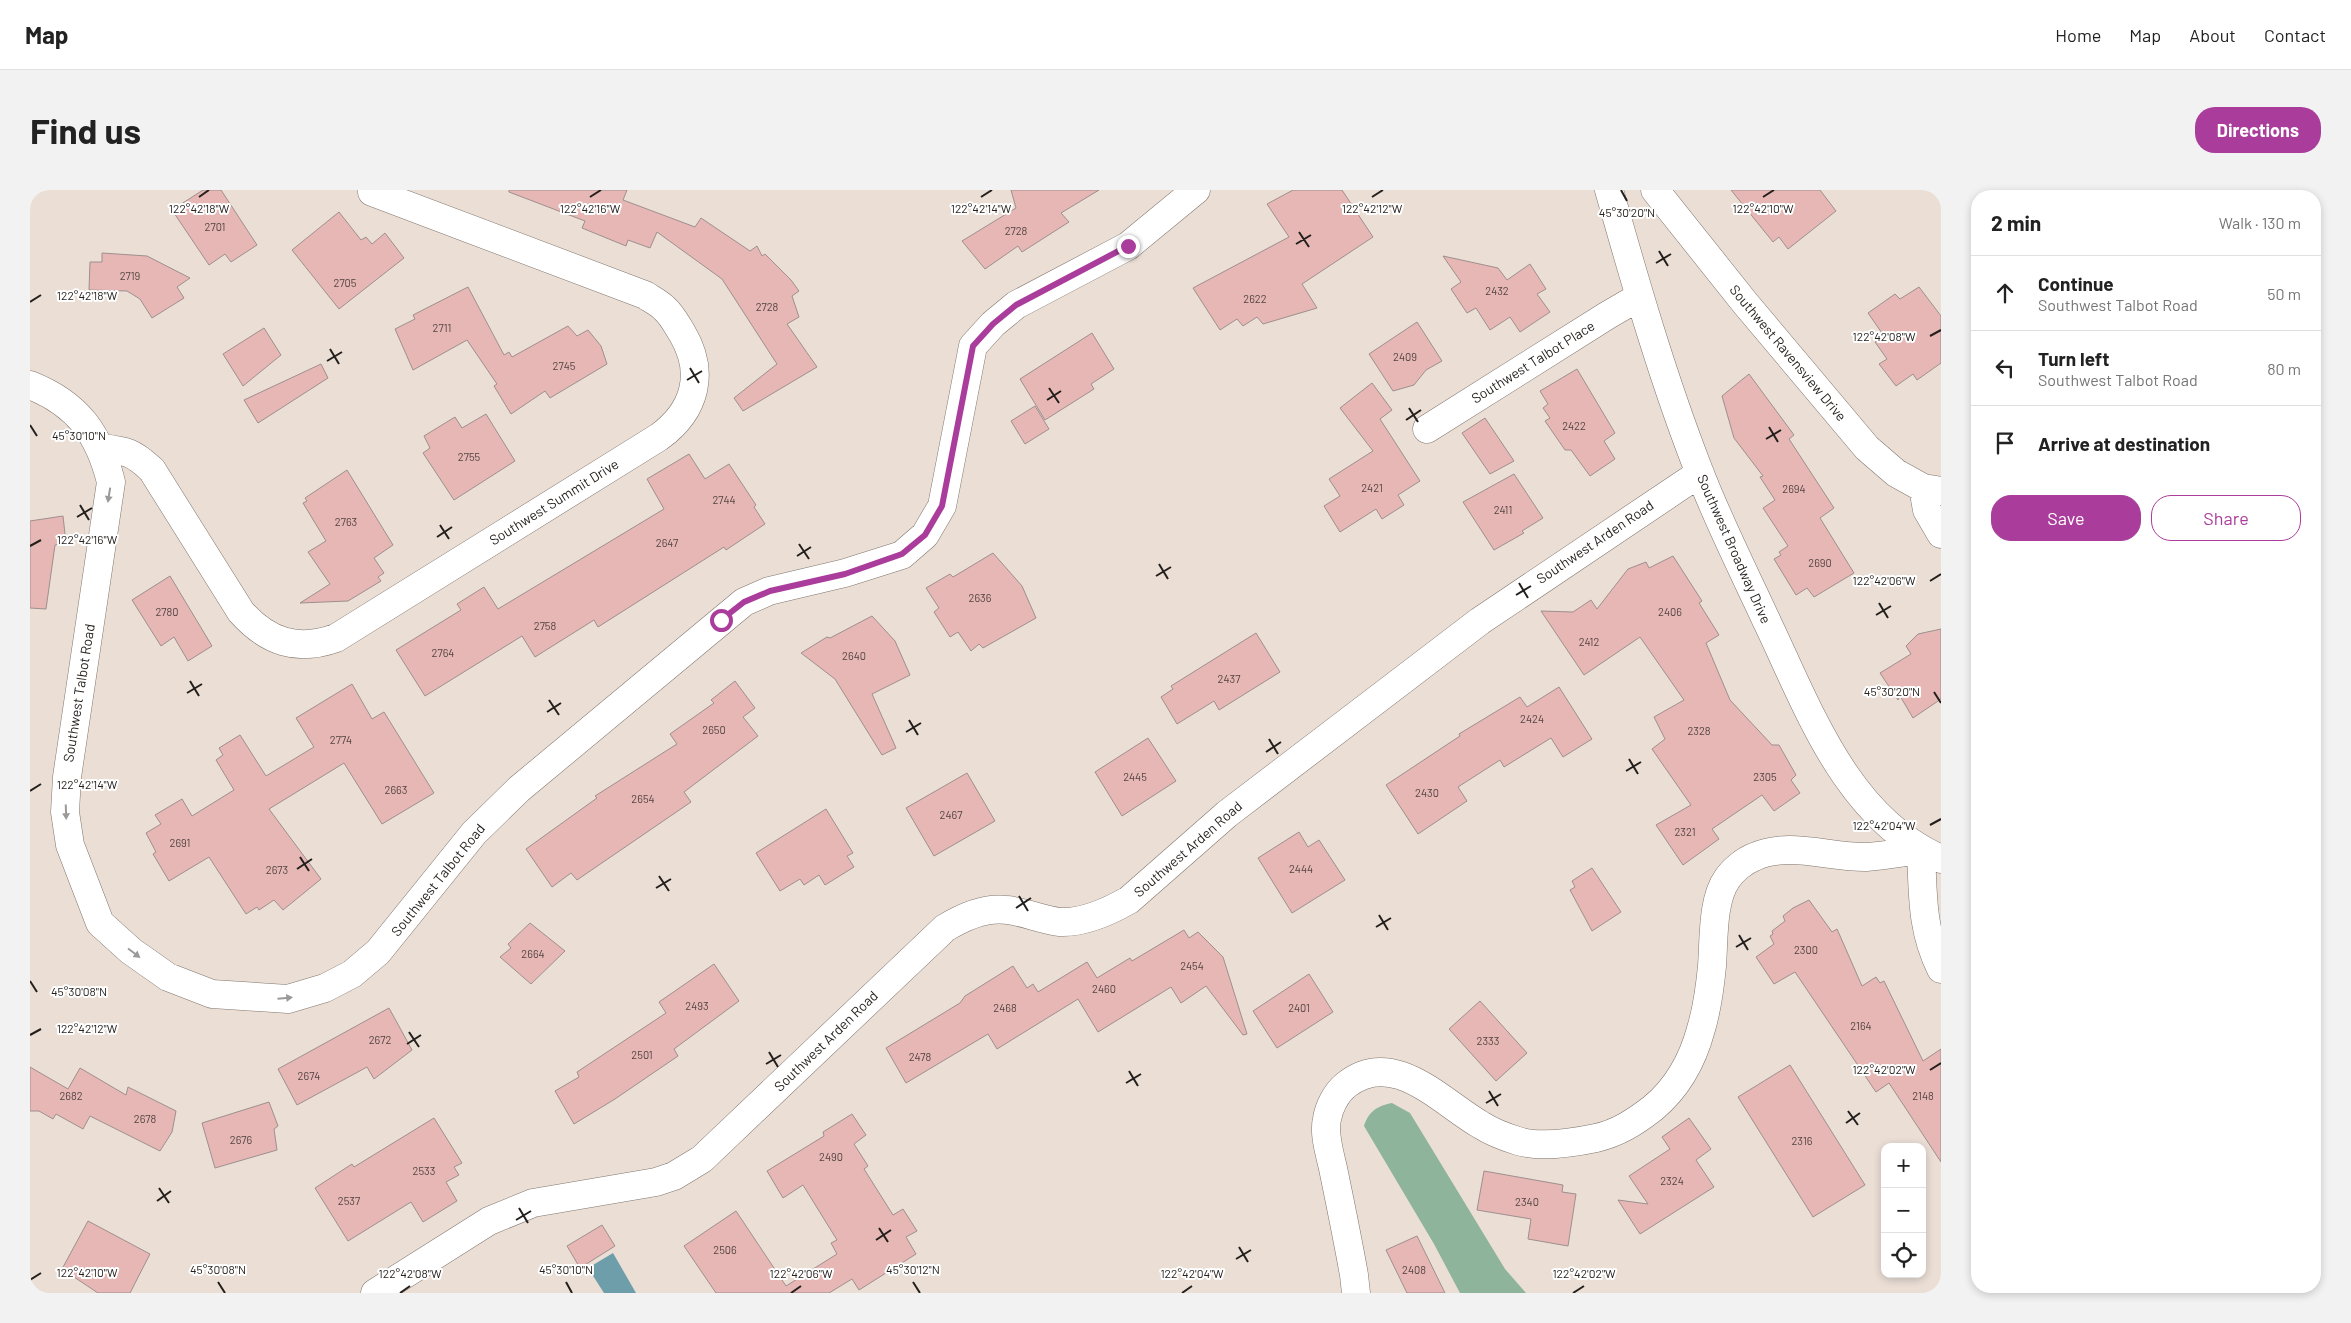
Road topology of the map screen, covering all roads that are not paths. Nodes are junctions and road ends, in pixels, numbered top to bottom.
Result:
1 (1196, 190) edge
2 (1609, 190) edge
3 (1655, 190) edge
4 (372, 192) dead end
5 (1639, 297) junction
6 (30, 385) edge
7 (1427, 429) dead end
8 (101, 448) junction
9 (1700, 473) junction
10 (1932, 490) edge
11 (1941, 534) edge
12 (1931, 854) edge
13 (1941, 969) edge
14 (375, 1293) edge
15 (1356, 1293) edge

8 -> 1 street, Southwest Talbot Road
2 - 5 street, Southwest Broadway Drive
3 - 10 street, Southwest Ravensview Drive
4 - 8 street, Southwest Summit Drive
5 - 7 street, Southwest Talbot Place
5 - 9 street, Southwest Broadway Drive
6 - 8 street, Southwest Talbot Road
9 - 12 street, Southwest Broadway Drive
9 - 14 street, Southwest Arden Road
10 - 11 street
12 - 13 street
12 - 15 street

